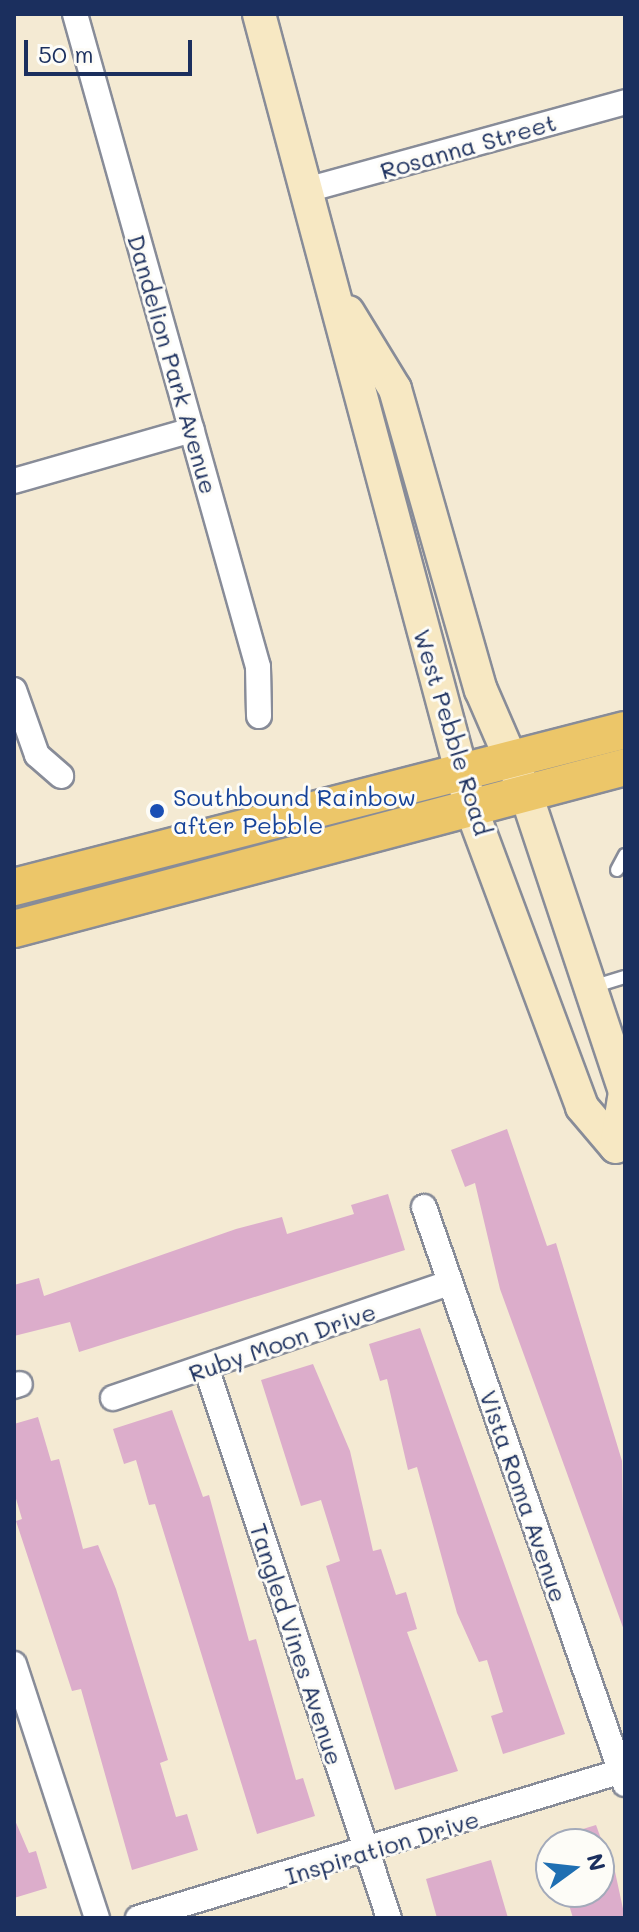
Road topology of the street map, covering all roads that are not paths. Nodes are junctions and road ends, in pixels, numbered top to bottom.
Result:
1 (75, 14) edge
2 (259, 14) edge
3 (625, 102) edge
4 (310, 189) junction
5 (340, 299) junction
6 (192, 430) junction
7 (14, 481) edge
8 (14, 690) edge
9 (259, 716) dead end
10 (625, 730) edge
11 (510, 761) junction
12 (625, 767) edge
13 (61, 776) dead end
14 (466, 792) junction
15 (526, 794) junction
16 (625, 855) edge
17 (617, 870) dead end
18 (17, 890) edge
19 (14, 929) edge
20 (625, 977) edge
21 (592, 987) junction
22 (625, 1092) edge
23 (620, 1160) edge
24 (424, 1207) dead end
25 (449, 1283) junction
26 (207, 1370) junction
27 (113, 1398) dead end
28 (14, 1664) edge
29 (624, 1775) edge
30 (366, 1852) junction
31 (97, 1918) edge
32 (138, 1918) edge
33 (389, 1918) edge

1 - 6 street, Dandelion Park Avenue
2 - 4 street, West Pebble Road
3 - 4 street, Rosanna Street
4 - 5 street, West Pebble Road
5 - 11 street, West Pebble Road
5 - 14 street, West Pebble Road
6 - 7 street
6 - 9 street, Dandelion Park Avenue
8 - 13 street
10 - 11 main road
11 - 14 main road
11 - 15 street, West Pebble Road
12 - 15 main road
14 - 15 main road
14 - 18 main road
14 - 19 main road
14 - 23 street, West Pebble Road
15 - 21 street, West Pebble Road
16 - 17 lane
20 - 21 lane
21 - 22 street, West Pebble Road
22 - 23 street, West Pebble Road
24 - 25 street, Vista Roma Avenue
25 - 26 street, Ruby Moon Drive
25 - 29 street, Vista Roma Avenue
26 - 27 street, Ruby Moon Drive
26 - 30 street, Tangled Vines Avenue
28 - 31 street
29 - 30 street, Inspiration Drive
30 - 32 street, Inspiration Drive
30 - 33 street, Tangled Vines Avenue

